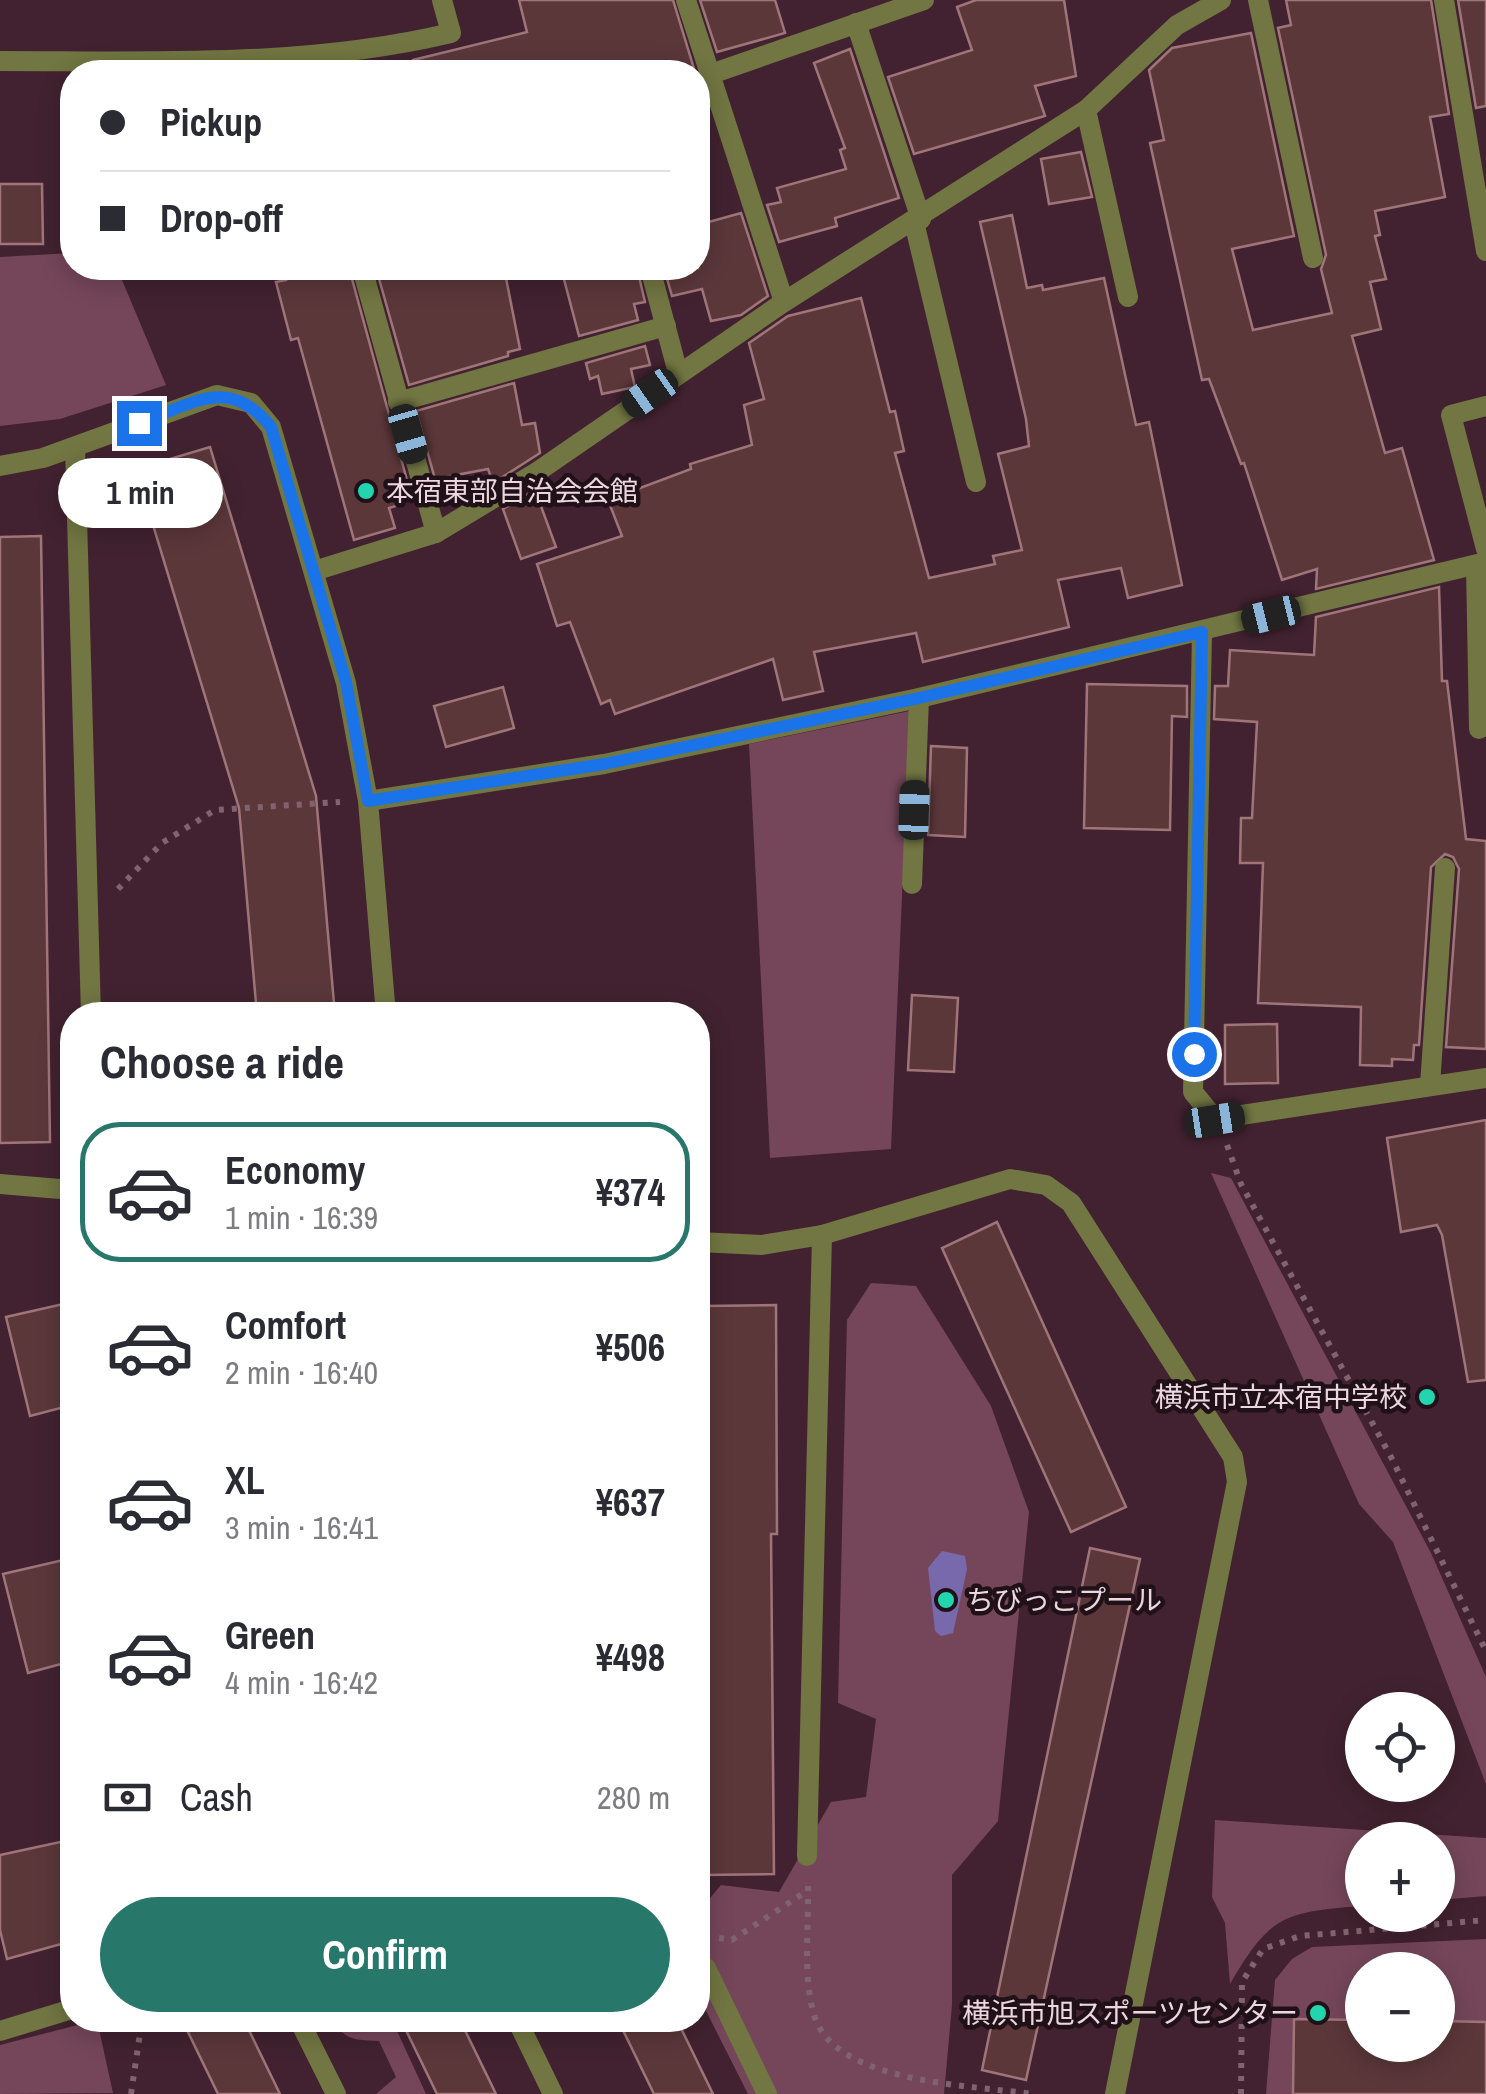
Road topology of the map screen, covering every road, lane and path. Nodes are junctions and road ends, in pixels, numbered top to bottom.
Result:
1 (442, 0) edge
2 (686, 0) edge
3 (924, 0) edge
4 (1172, 0) edge
5 (1221, 0) edge
6 (1258, 0) edge
7 (1444, 0) edge
8 (856, 24) junction
9 (1177, 24) junction
10 (252, 60) edge
11 (705, 60) edge
12 (0, 61) edge
13 (60, 61) edge
14 (710, 74) joint
15 (1086, 110) junction
16 (918, 220) junction
17 (1486, 250) edge
18 (1313, 258) dead end
19 (365, 280) edge
20 (653, 280) edge
21 (1128, 297) dead end
22 (784, 302) junction
23 (666, 326) junction
24 (678, 373) junction
25 (398, 402) junction
26 (1486, 406) edge
27 (74, 447) junction
28 (0, 466) edge
29 (976, 482) dead end
30 (436, 533) junction
31 (1483, 559) edge
32 (314, 571) junction
33 (1202, 632) junction
34 (919, 698) junction
35 (1479, 729) dead end
36 (368, 801) junction
37 (1445, 868) dead end
38 (912, 884) dead end
39 (117, 909) dead end
40 (91, 1002) edge
41 (385, 1002) edge
42 (1486, 1078) edge
43 (1430, 1085) junction
44 (1215, 1120) junction
45 (0, 1184) edge
46 (60, 1189) edge
47 (822, 1235) junction
48 (710, 1243) edge
49 (1486, 1651) edge
50 (807, 1856) joint
51 (808, 1890) junction
52 (1486, 1920) edge
53 (732, 1940) dead end
54 (710, 1976) edge
55 (60, 2013) edge
56 (0, 2032) edge
57 (140, 2032) edge
58 (305, 2032) edge
59 (523, 2032) edge
60 (130, 2094) edge
61 (336, 2094) edge
62 (553, 2094) edge
63 (767, 2094) edge
64 (1032, 2094) edge
65 (1115, 2094) edge
66 (1241, 2094) edge

1 - 10 street
2 - 11 street
3 - 8 street
4 - 9 street
5 - 9 street
6 - 18 street
7 - 17 street
8 - 14 street
8 - 16 street
9 - 15 street
12 - 13 street
14 - 22 street
15 - 16 street
15 - 21 street
16 - 22 street
16 - 29 street
19 - 25 street
20 - 23 street
22 - 24 street
23 - 24 street
23 - 25 street
24 - 30 street
25 - 30 street
26 - 31 street
27 - 28 street
27 - 32 street
27 - 40 street
30 - 32 street
31 - 33 street
31 - 35 street
32 - 36 street
33 - 34 street
33 - 44 street
34 - 36 street
34 - 38 street
36 - 39 path
36 - 41 street
37 - 43 street
42 - 43 street
43 - 44 street
44 - 49 path
45 - 46 street
47 - 48 street
47 - 50 street
47 - 65 street
50 - 51 path
51 - 53 path
51 - 64 path
52 - 66 path
54 - 63 street
55 - 56 street
57 - 60 path
58 - 61 street
59 - 62 street

